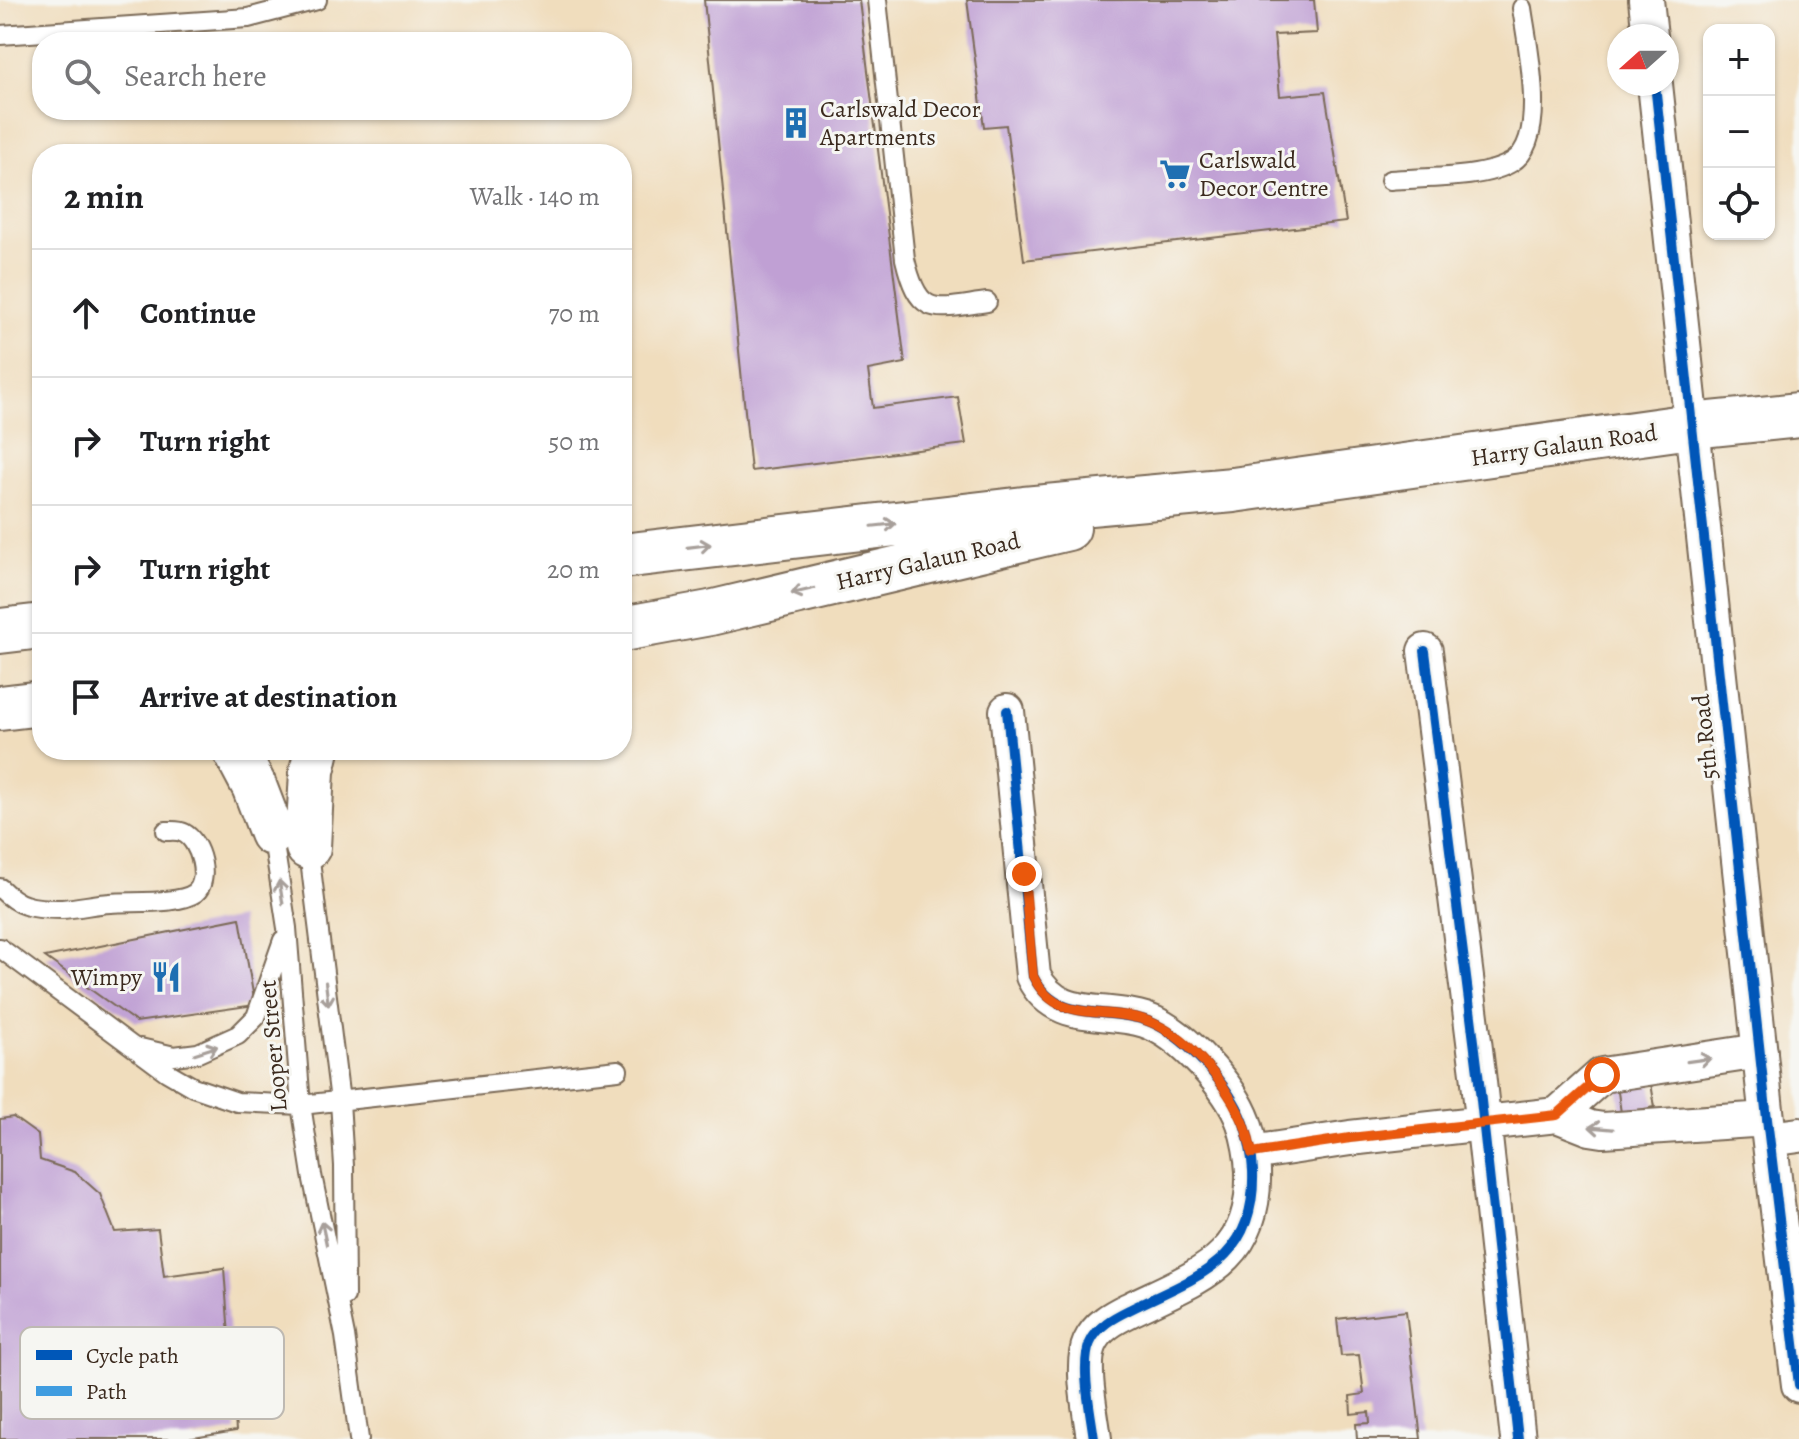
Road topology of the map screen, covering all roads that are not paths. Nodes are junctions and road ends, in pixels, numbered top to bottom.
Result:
1 (317, 0) edge
2 (877, 0) edge
3 (1646, 0) edge
4 (1522, 8) dead end
5 (1649, 24) edge
6 (44, 32) edge
7 (32, 33) edge
8 (0, 35) edge
9 (1656, 96) edge
10 (1390, 180) dead end
11 (987, 302) dead end
12 (1799, 415) edge
13 (1691, 426) junction
14 (1233, 490) junction
15 (632, 555) edge
16 (32, 627) edge
17 (632, 627) edge
18 (0, 631) edge
19 (1425, 651) dead end
20 (32, 704) edge
21 (0, 708) edge
22 (1007, 711) dead end
23 (249, 760) edge
24 (307, 760) edge
25 (166, 831) dead end
26 (290, 840) junction
27 (0, 888) edge
28 (287, 928) junction
29 (0, 948) edge
30 (130, 1046) junction
31 (1760, 1051) junction
32 (618, 1070) dead end
33 (340, 1101) junction
34 (301, 1105) junction
35 (1557, 1115) junction
36 (1484, 1124) junction
37 (1779, 1131) edge
38 (1252, 1153) junction
39 (1787, 1178) edge
40 (345, 1336) junction
41 (1799, 1385) edge
42 (359, 1439) edge
43 (1094, 1439) edge
44 (1518, 1439) edge

1 - 6 lane
2 - 11 lane
3 - 5 street
4 - 10 lane
7 - 8 lane
9 - 13 street, 5th Road
12 - 13 main road, Harry Galaun Road
13 - 14 main road, Harry Galaun Road
13 - 31 street, 5th Road
15 -> 14 main road, Harry Galaun Road
14 -> 17 main road, Harry Galaun Road
16 - 18 main road
19 - 36 street
20 - 21 main road
22 - 38 street
23 - 26 main road
24 - 26 main road
25 - 27 lane
28 -> 26 lane, Looper Street
26 -> 33 lane, Looper Street
30 -> 28 lane
28 - 34 lane, Looper Street
29 - 30 lane
30 - 34 lane
35 -> 31 street
31 - 37 street, 5th Road
32 - 33 lane
33 - 34 lane
33 - 40 lane, Looper Street
40 -> 34 lane, Looper Street
35 - 36 street
37 -> 35 street
36 - 38 street
36 - 44 street
37 - 39 street, 5th Road
38 - 43 street
39 - 41 street, 5th Road
40 - 42 lane, Looper Street

